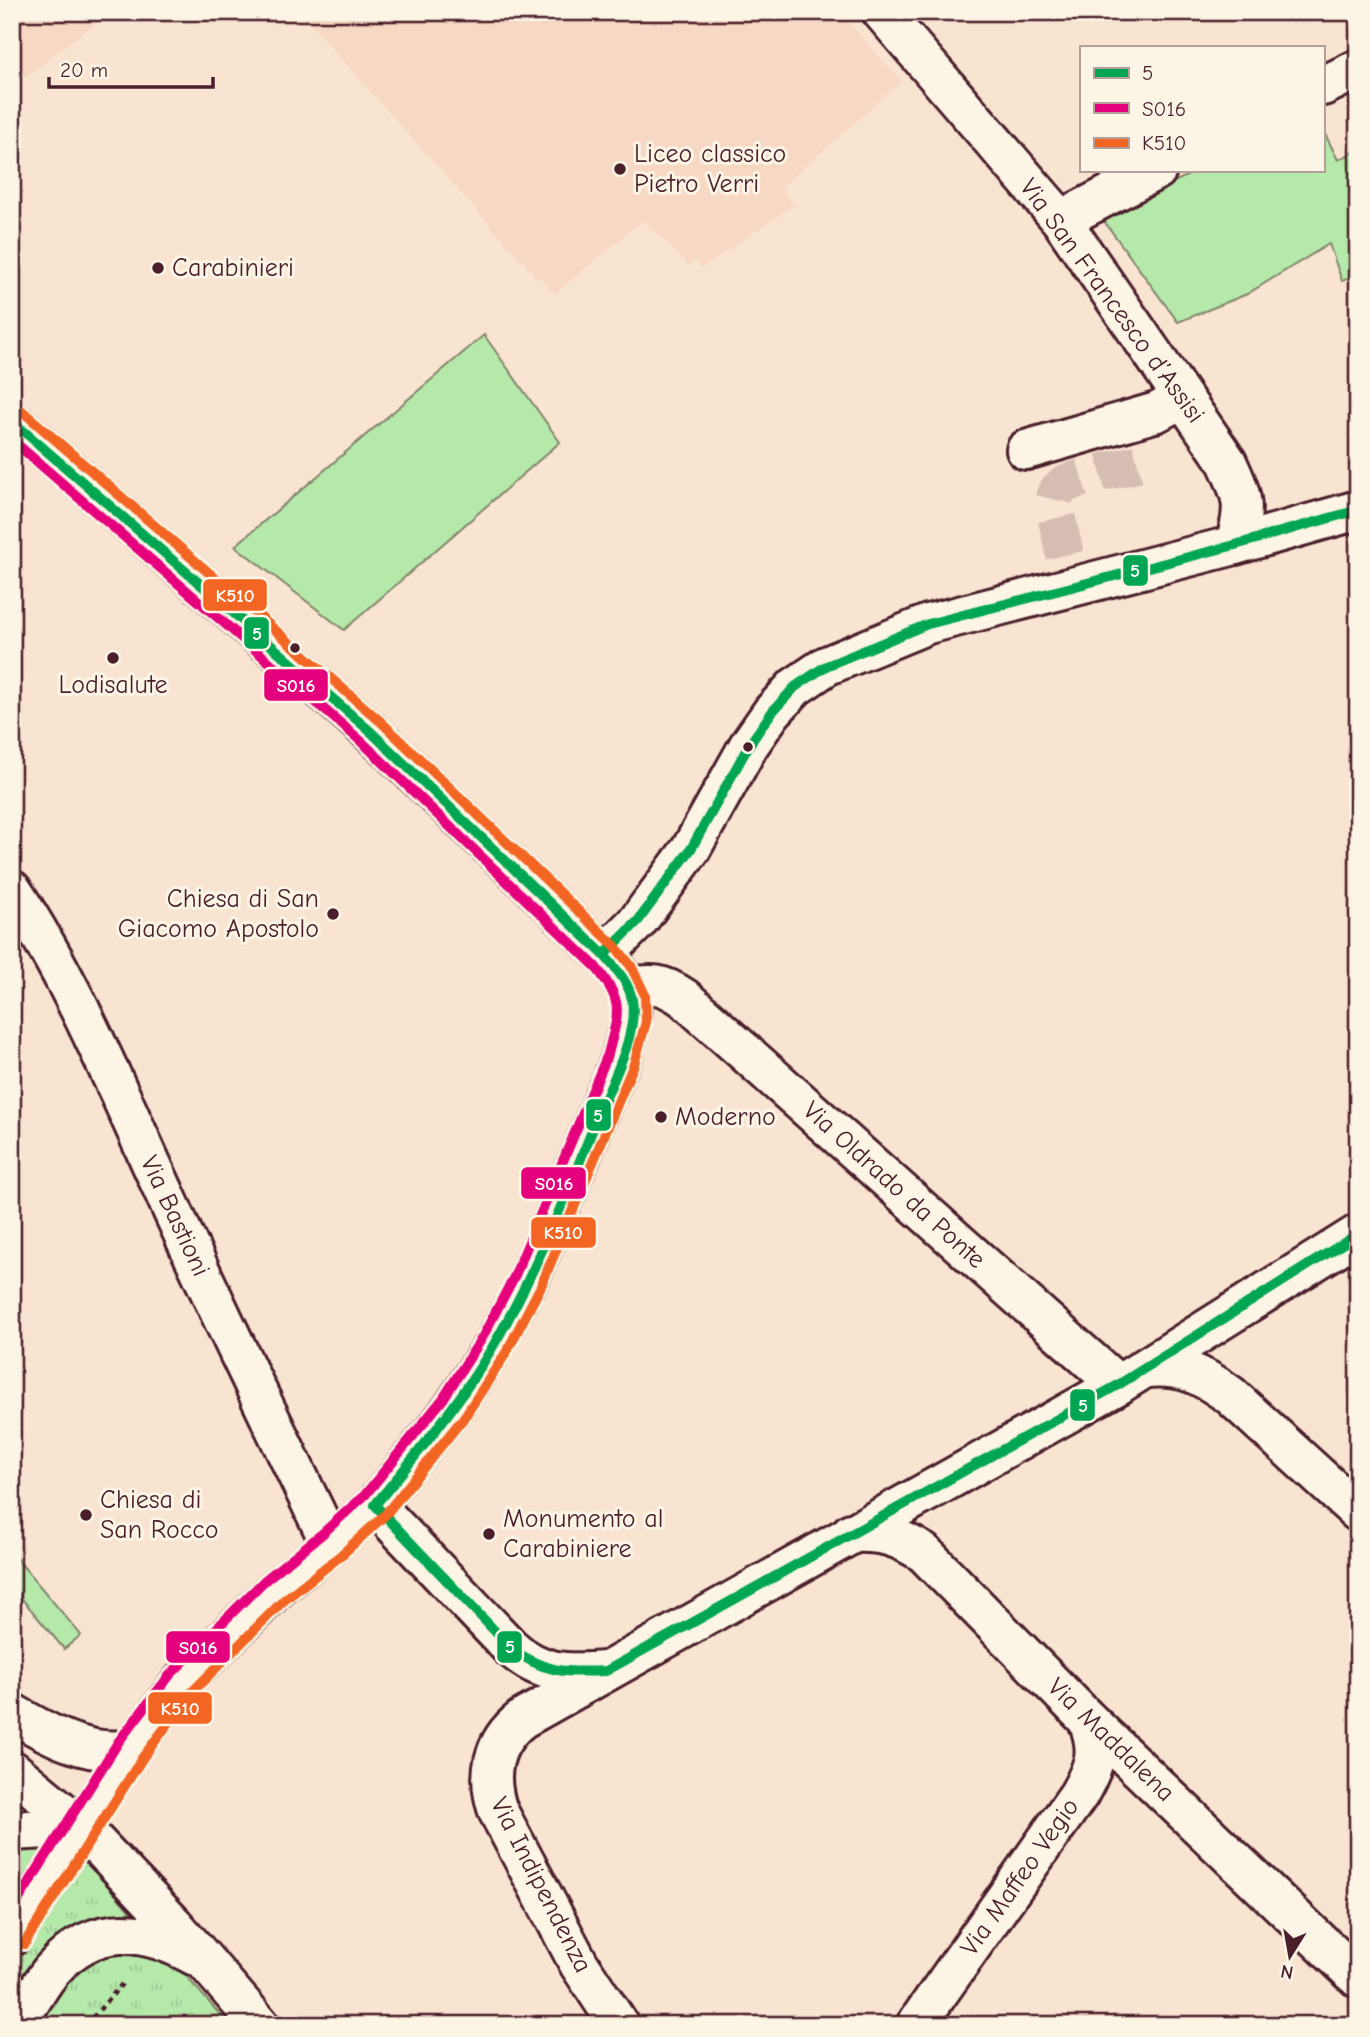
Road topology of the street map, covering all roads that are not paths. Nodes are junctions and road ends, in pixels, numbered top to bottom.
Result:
1 (882, 12) edge
2 (1358, 69) edge
3 (1324, 86) edge
4 (1153, 172) edge
5 (1061, 220) junction
6 (1182, 397) junction
7 (12, 421) edge
8 (1026, 450) dead end
9 (1358, 510) edge
10 (1235, 545) junction
11 (12, 890) edge
12 (604, 955) junction
13 (628, 987) junction
14 (1358, 1234) edge
15 (1132, 1377) junction
16 (375, 1505) junction
17 (1358, 1512) edge
18 (851, 1533) junction
19 (331, 1545) junction
20 (606, 1671) junction
21 (12, 1713) edge
22 (1088, 1720) junction
23 (131, 1749) junction
24 (12, 1770) edge
25 (81, 1827) junction
26 (12, 1831) edge
27 (12, 1936) edge
28 (206, 1962) junction
29 (1358, 1978) edge
30 (16, 2025) edge
31 (260, 2025) edge
32 (619, 2025) edge
33 (916, 2025) edge

1 - 5 street, Via San Francesco d’Assisi
2 - 3 street
4 - 5 street
5 - 6 street, Via San Francesco d’Assisi
6 - 8 street
6 - 10 street, Via San Francesco d’Assisi
7 - 12 street
9 - 10 street
10 - 12 street
11 - 19 street, Via Bastioni
12 - 13 street
13 - 15 street, Via Oldrado da Ponte
13 - 16 street
14 - 15 street, Via Indipendenza
15 - 17 street
15 - 18 street, Via Indipendenza
16 - 19 street
16 - 20 street
18 - 20 street, Via Indipendenza
18 - 22 street, Via Maddalena
19 - 23 street
20 - 32 street, Via Indipendenza
21 - 23 street
22 - 29 street, Via Maddalena
22 - 33 street, Via Maffeo Vegio
23 - 25 street
24 - 25 street
25 - 26 street
25 - 27 street
25 - 28 street
28 - 30 street
28 - 31 street

